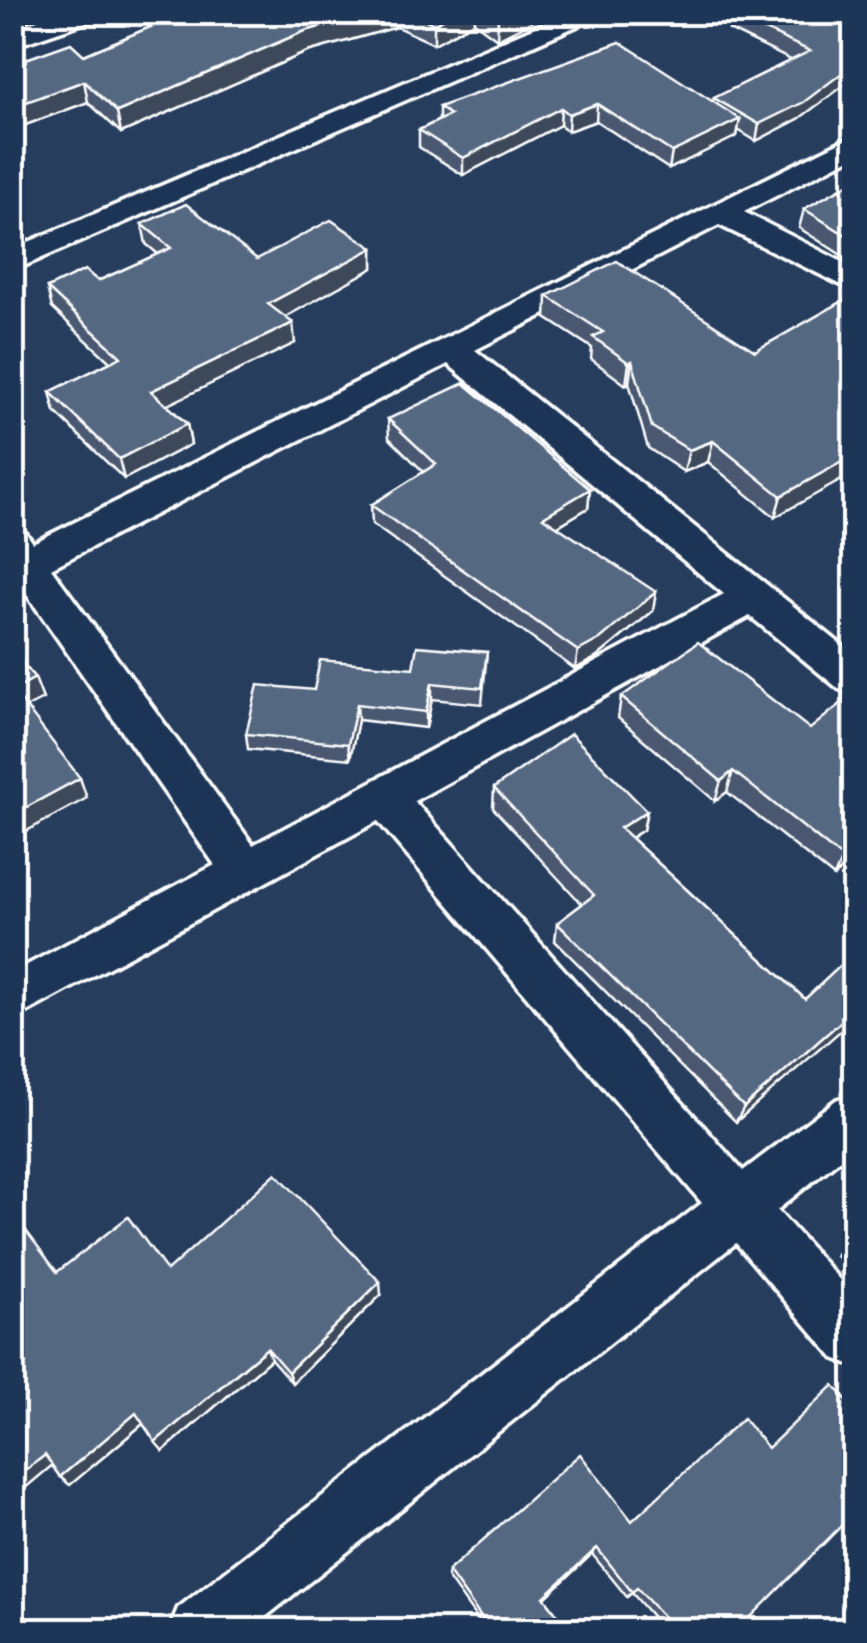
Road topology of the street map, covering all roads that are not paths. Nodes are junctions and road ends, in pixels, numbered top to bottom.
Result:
1 (88, 12) edge
2 (596, 12) edge
3 (12, 40) edge
4 (854, 144) edge
5 (720, 212) junction
6 (12, 262) edge
7 (854, 282) edge
8 (450, 348) junction
9 (20, 553) edge
10 (753, 596) junction
11 (854, 678) edge
12 (382, 795) junction
13 (244, 869) junction
14 (12, 998) edge
15 (854, 1117) edge
16 (741, 1207) junction
17 (854, 1338) edge
18 (200, 1630) edge

1 - 3 street
2 - 6 street
4 - 5 street
5 - 7 street
5 - 8 street
8 - 9 street
8 - 10 street
9 - 13 street
10 - 11 street
10 - 12 street
12 - 13 street
12 - 16 street
13 - 14 street
15 - 16 street
16 - 17 street
16 - 18 street

